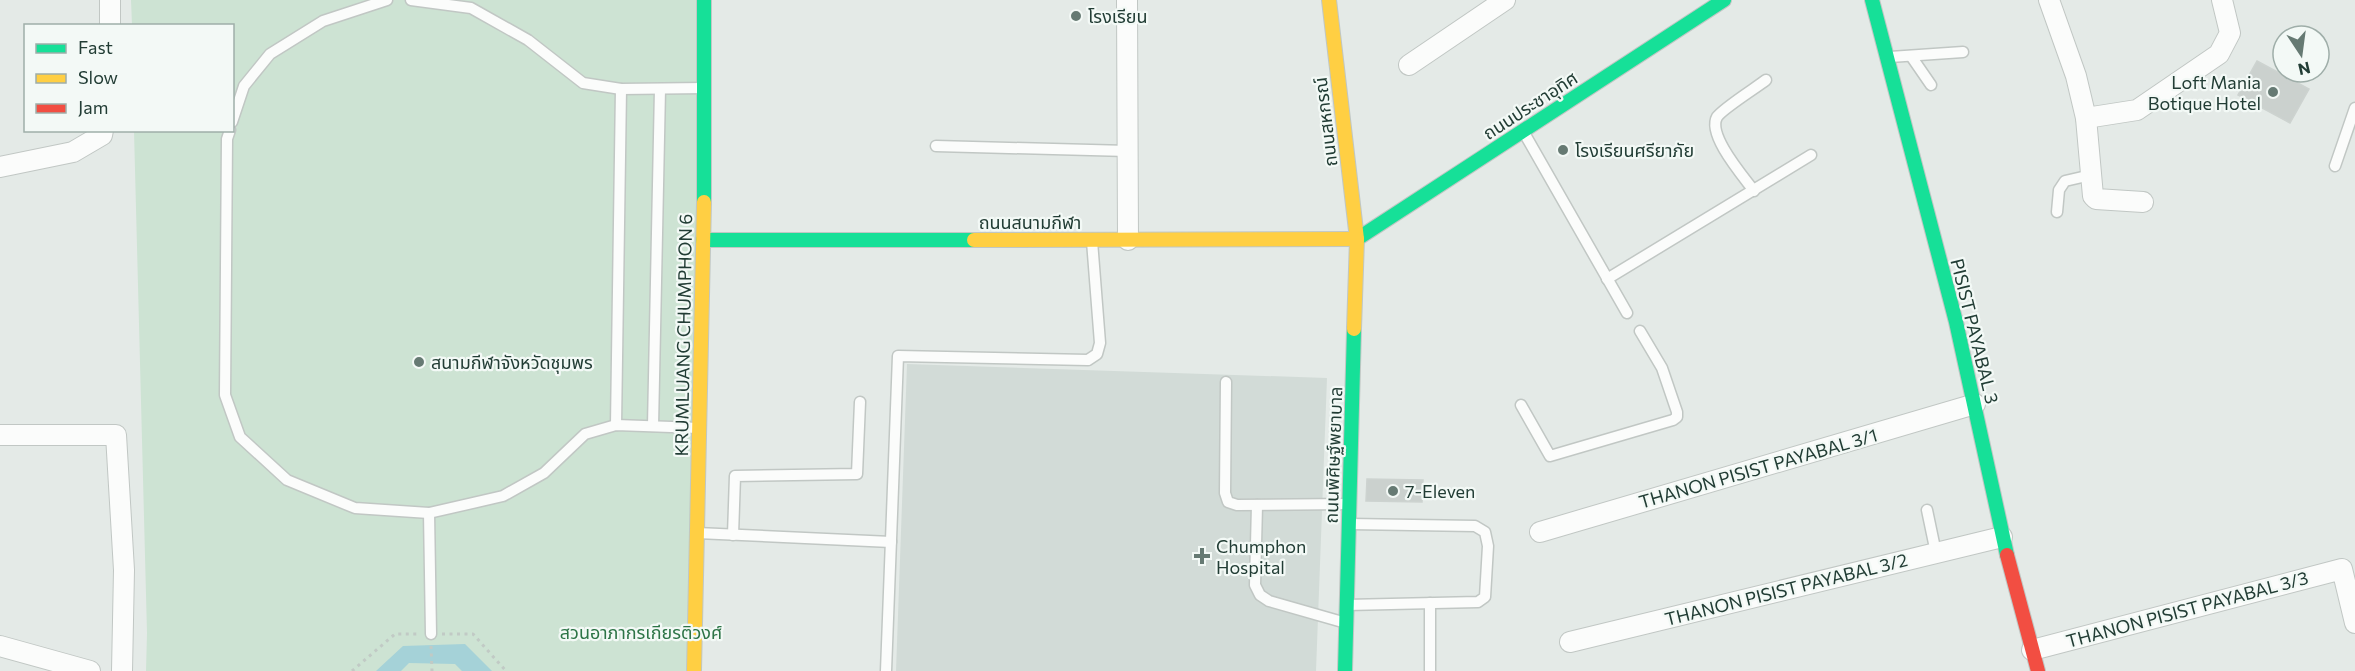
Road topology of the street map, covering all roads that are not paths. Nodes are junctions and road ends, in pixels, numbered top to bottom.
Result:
1 (110, 0) edge
2 (387, 0) edge
3 (411, 0) edge
4 (704, 0) edge
5 (1126, 0) edge
6 (1329, 0) edge
7 (1505, 0) edge
8 (1724, 0) edge
9 (1872, 0) edge
10 (2049, 0) edge
11 (2222, 0) edge
12 (110, 24) edge
13 (1963, 52) dead end
14 (1911, 56) junction
15 (1886, 57) junction
16 (1409, 65) dead end
17 (1766, 80) dead end
18 (1931, 85) dead end
19 (660, 88) junction
20 (704, 88) junction
21 (621, 89) junction
22 (2355, 108) edge
23 (234, 116) edge
24 (2086, 118) junction
25 (1523, 131) junction
26 (103, 132) edge
27 (229, 132) edge
28 (936, 146) dead end
29 (1128, 151) junction
30 (1811, 155) dead end
31 (2335, 166) dead end
32 (0, 167) edge
33 (2091, 175) junction
34 (1754, 191) junction
35 (2143, 202) dead end
36 (2057, 212) dead end
37 (1357, 239) junction
38 (703, 240) junction
39 (1092, 240) junction
40 (1128, 240) junction
41 (1607, 279) junction
42 (1627, 313) dead end
43 (1640, 331) dead end
44 (1226, 382) dead end
45 (860, 402) dead end
46 (1975, 404) junction
47 (1521, 405) dead end
48 (616, 425) junction
49 (653, 426) junction
50 (699, 428) junction
51 (0, 435) edge
52 (1350, 504) junction
53 (1257, 505) junction
54 (1927, 510) dead end
55 (429, 513) junction
56 (1349, 524) junction
57 (1540, 532) dead end
58 (697, 533) junction
59 (733, 535) junction
60 (2002, 537) junction
61 (891, 542) junction
62 (1936, 553) junction
63 (1430, 603) junction
64 (1347, 605) junction
65 (1347, 623) junction
66 (2355, 623) edge
67 (431, 634) road end
68 (1570, 642) dead end
69 (0, 646) edge
70 (2032, 650) junction
71 (90, 671) edge
72 (122, 671) edge
73 (694, 671) edge
74 (885, 671) edge
75 (1345, 671) edge
76 (1430, 671) edge
77 (2038, 671) edge

1 - 12 street
2 - 23 lane
3 - 21 lane
4 - 20 street, KRUMLUANG CHUMPHON 6
5 - 29 street
6 - 37 street, ถนนสหกรณ์
7 - 16 street
8 - 25 street, ถนนประชาอุทิศ
9 - 15 street, PISIST PAYABAL 3
10 - 24 street
11 - 24 street
13 - 14 lane
14 - 15 lane
14 - 18 lane
15 - 46 street, PISIST PAYABAL 3
17 - 34 lane
19 - 20 lane
19 - 21 lane
19 - 49 lane
20 - 38 street, KRUMLUANG CHUMPHON 6
21 - 48 lane
22 - 31 lane
24 - 33 street
25 - 37 street, ถนนประชาอุทิศ
25 - 41 lane
26 - 32 street
27 - 55 lane
28 - 29 lane
29 - 40 street
30 - 34 lane
33 - 35 street
33 - 36 lane
34 - 41 lane
37 - 40 street, ถนนสนามกีฬา
37 - 52 street, ถนนพิศิษฐ์พยาบาล
38 - 39 street, ถนนสนามกีฬา
38 - 50 street, KRUMLUANG CHUMPHON 6
39 - 40 street, ถนนสนามกีฬา
39 - 61 lane
41 - 42 lane
43 - 47 lane
44 - 53 lane
45 - 59 lane
46 - 57 street, THANON PISIST PAYABAL 3/1
46 - 60 street, PISIST PAYABAL 3
48 - 49 lane
48 - 55 lane
49 - 50 lane
50 - 58 street, KRUMLUANG CHUMPHON 6
51 - 72 street
52 - 53 lane
52 - 56 street, ถนนพิศิษฐ์พยาบาล
53 - 65 lane
54 - 62 lane
55 - 67 lane
56 - 63 lane
56 - 64 street, ถนนพิศิษฐ์พยาบาล
58 - 59 lane
58 - 73 street, KRUMLUANG CHUMPHON 6
59 - 61 lane
60 - 62 street, THANON PISIST PAYABAL 3/2
60 - 70 street, PISIST PAYABAL 3
61 - 74 lane
62 - 68 street, THANON PISIST PAYABAL 3/2
63 - 64 lane
63 - 76 lane
64 - 65 street, ถนนพิศิษฐ์พยาบาล
65 - 75 street, ถนนพิศิษฐ์พยาบาล
66 - 70 street, THANON PISIST PAYABAL 3/3
69 - 71 street
70 - 77 street, PISIST PAYABAL 3

